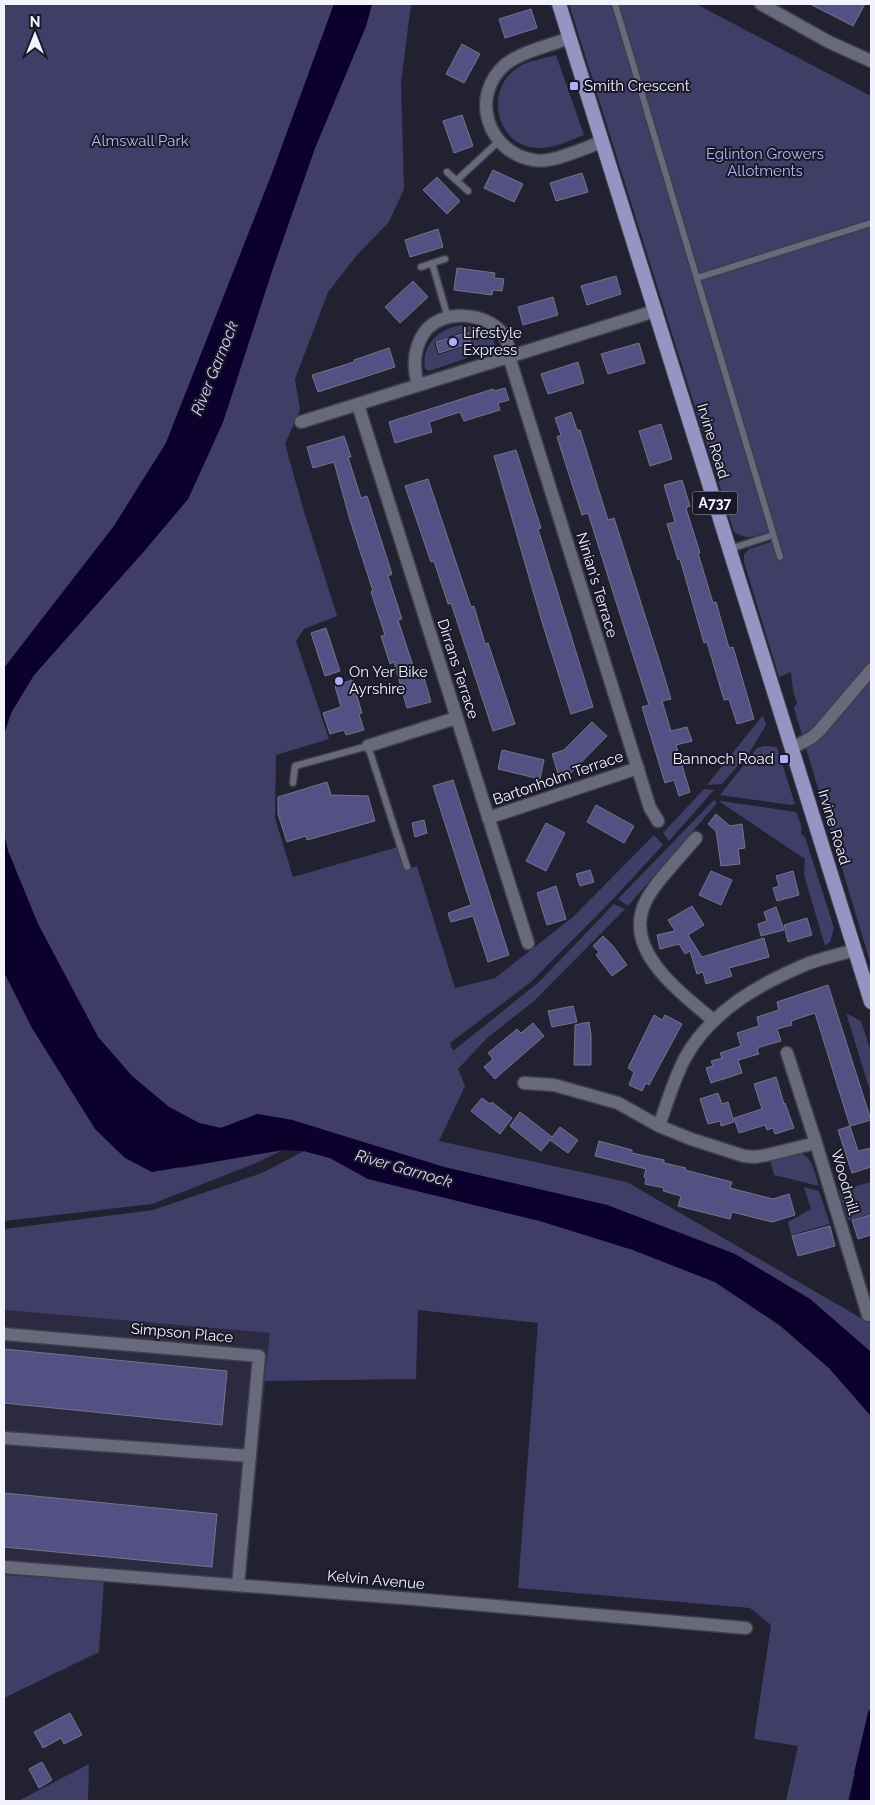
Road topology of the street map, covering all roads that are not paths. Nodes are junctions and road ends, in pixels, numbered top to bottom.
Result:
1 (559, 4) edge
2 (616, 4) edge
3 (761, 4) edge
4 (569, 38) junction
5 (871, 61) edge
6 (499, 141) junction
7 (602, 142) junction
8 (447, 172) dead end
9 (456, 180) junction
10 (468, 191) dead end
11 (871, 223) edge
12 (445, 259) dead end
13 (432, 263) junction
14 (421, 267) dead end
15 (697, 278) junction
16 (655, 311) junction
17 (448, 318) junction
18 (510, 356) junction
19 (418, 385) junction
20 (358, 405) junction
21 (301, 422) dead end
22 (773, 535) junction
23 (730, 549) junction
24 (780, 557) dead end
25 (871, 670) edge
26 (456, 718) junction
27 (368, 746) junction
28 (792, 748) junction
29 (638, 768) junction
30 (293, 783) dead end
31 (488, 818) junction
32 (658, 821) dead end
33 (696, 838) dead end
34 (407, 867) dead end
35 (528, 943) dead end
36 (854, 950) junction
37 (871, 1002) edge
38 (714, 1021) junction
39 (787, 1053) dead end
40 (524, 1083) dead end
41 (660, 1126) junction
42 (816, 1143) junction
43 (868, 1315) dead end
44 (4, 1334) edge
45 (4, 1438) edge
46 (250, 1456) junction
47 (4, 1567) edge
48 (238, 1585) junction
49 (746, 1628) dead end

1 - 4 main road, Irvine Road / A737
2 - 15 lane
3 - 5 street
4 - 6 street
4 - 7 main road, Irvine Road / A737
6 - 7 street
6 - 9 lane
7 - 16 main road, Irvine Road / A737
8 - 9 lane
9 - 10 lane
11 - 15 lane
12 - 13 lane
13 - 14 lane
13 - 17 lane
15 - 22 lane
16 - 18 street
16 - 23 main road, Irvine Road / A737
17 - 18 street, Ninian's Terrace
17 - 19 street
18 - 19 street
18 - 29 street, Ninian's Terrace
19 - 20 street
20 - 21 street
20 - 26 street, Dirrans Terrace
22 - 23 lane
22 - 24 lane
23 - 28 main road, Irvine Road / A737
25 - 28 street
26 - 27 street
26 - 31 street, Dirrans Terrace
27 - 30 lane
27 - 34 lane
28 - 36 main road, Irvine Road / A737
29 - 31 street, Bartonholm Terrace
29 - 32 street, Ninian's Terrace
31 - 35 street, Dirrans Terrace
33 - 38 street
36 - 37 main road, Irvine Road / A737
36 - 38 street
38 - 41 street
39 - 42 street, Woodmill
40 - 41 street, Woodmill
41 - 42 street, Woodmill
42 - 43 street, Woodmill
44 - 46 street, Simpson Place
45 - 46 street
46 - 48 street, Simpson Place
47 - 48 street, Kelvin Avenue
48 - 49 street, Kelvin Avenue

